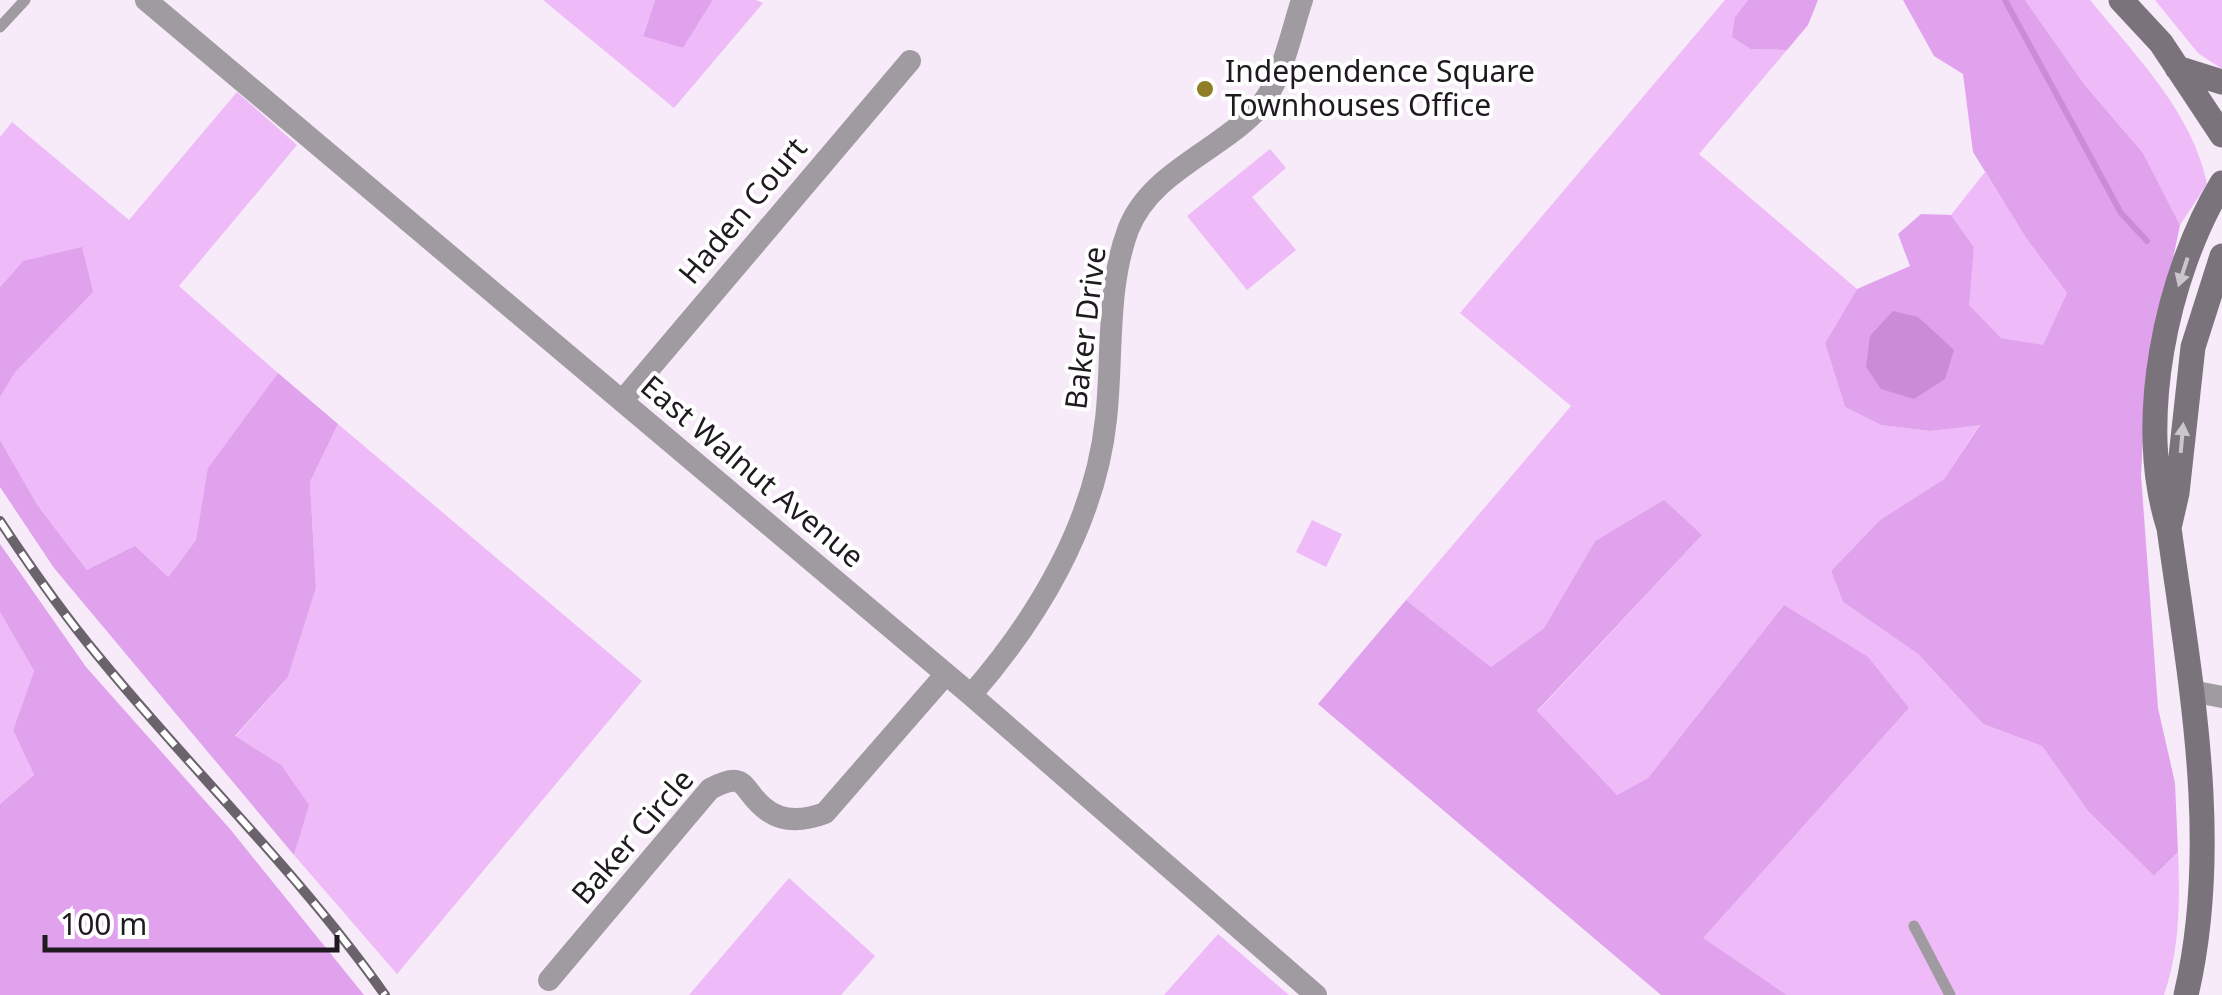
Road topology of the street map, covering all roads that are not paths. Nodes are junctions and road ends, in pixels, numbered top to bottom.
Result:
1 (25, 0) edge
2 (146, 0) edge
3 (1302, 0) edge
4 (2121, 0) edge
5 (0, 27) edge
6 (910, 60) dead end
7 (2177, 68) junction
8 (2222, 82) edge
9 (2222, 135) edge
10 (2222, 183) edge
11 (2222, 256) edge
12 (2213, 294) edge
13 (622, 401) junction
14 (2169, 528) junction
15 (946, 674) junction
16 (2191, 692) junction
17 (971, 695) junction
18 (2222, 697) edge
19 (1914, 926) dead end
20 (549, 980) dead end
21 (1316, 995) edge
22 (1950, 995) edge
23 (2186, 995) edge

1 - 5 lane
2 - 13 street, East Walnut Avenue
3 - 17 street, Baker Drive
4 - 7 main road
6 - 13 street, Haden Court
7 - 8 main road
7 - 9 main road
10 -> 14 main road
11 - 12 main road
14 -> 12 main road
13 - 15 street, East Walnut Avenue
14 - 16 main road
15 - 17 street, East Walnut Avenue
15 - 20 street, Baker Circle
16 - 18 street
16 - 23 main road
17 - 21 street, East Walnut Avenue
19 - 22 lane

